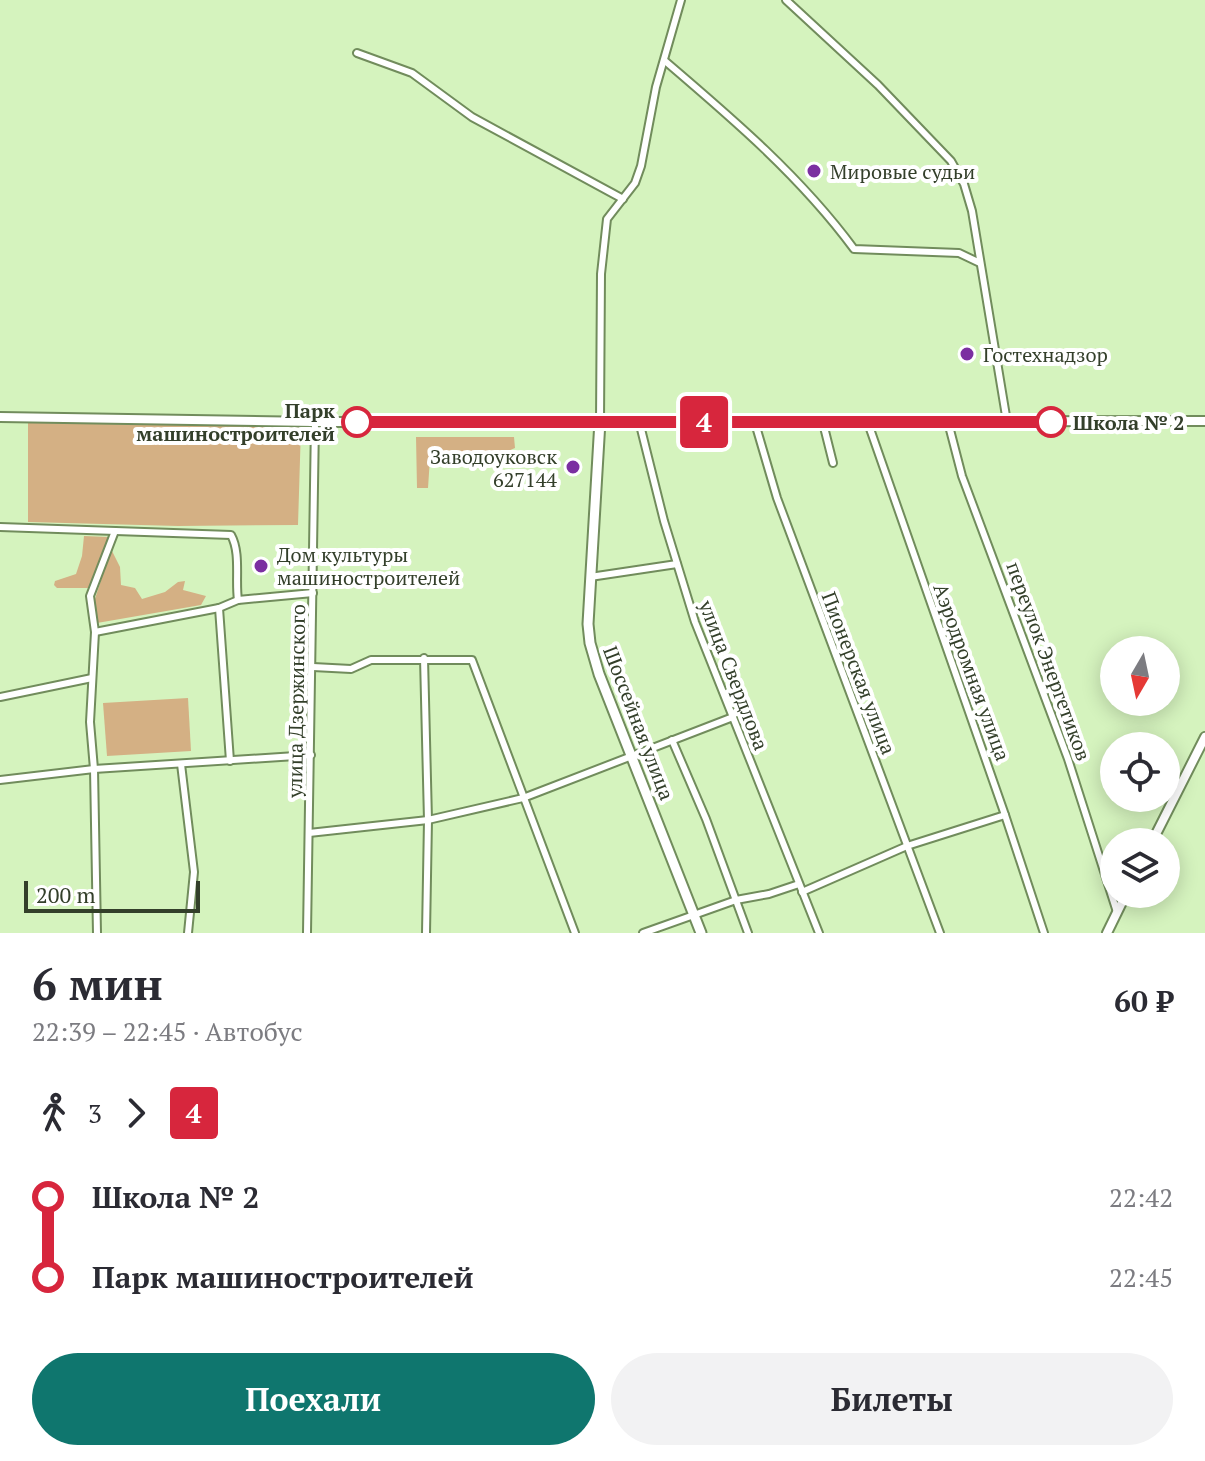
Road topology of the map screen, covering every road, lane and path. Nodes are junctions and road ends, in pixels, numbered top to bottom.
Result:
1 (681, 0) edge
2 (786, 0) edge
3 (357, 53) dead end
4 (665, 61) junction
5 (623, 199) junction
6 (980, 263) junction
7 (0, 417) edge
8 (600, 421) junction
9 (639, 421) junction
10 (1205, 421) edge
11 (315, 422) junction
12 (948, 422) junction
13 (1007, 422) junction
14 (755, 423) junction
15 (823, 423) junction
16 (868, 423) junction
17 (833, 463) dead end
18 (0, 527) edge
19 (115, 531) junction
20 (677, 564) junction
21 (590, 577) junction
22 (313, 593) junction
23 (238, 600) junction
24 (219, 608) junction
25 (95, 632) junction
26 (424, 658) junction
27 (313, 667) junction
28 (92, 678) junction
29 (0, 697) edge
30 (733, 717) junction
31 (1205, 737) edge
32 (672, 740) junction
33 (311, 755) junction
34 (631, 758) junction
35 (230, 761) junction
36 (181, 764) junction
37 (94, 769) junction
38 (0, 780) edge
39 (523, 798) junction
40 (1005, 815) junction
41 (428, 820) junction
42 (1159, 828) edge
43 (309, 833) junction
44 (907, 846) junction
45 (799, 884) junction
46 (802, 892) junction
47 (736, 900) junction
48 (1119, 908) edge
49 (1117, 912) junction
50 (694, 915) junction
51 (97, 933) edge
52 (188, 933) edge
53 (307, 933) edge
54 (426, 933) edge
55 (575, 933) edge
56 (643, 933) edge
57 (701, 933) edge
58 (748, 933) edge
59 (819, 933) edge
60 (940, 933) edge
61 (1044, 933) edge
62 (1107, 933) edge

1 - 4 street
2 - 6 street
3 - 5 street
4 - 5 street
4 - 6 street
5 - 8 street
6 - 13 street
7 - 11 street
8 - 9 street
8 - 11 street
8 - 21 main road, Шоссейная улица
9 - 14 street
9 - 20 street, улица Свердлова
10 - 13 street
11 - 22 street, улица Дзержинского
12 - 13 street
12 - 16 street
12 - 49 street, переулок Энергетиков
14 - 15 street
14 - 44 street, Пионерская улица
15 - 16 street
15 - 17 street
16 - 40 street, Аэродромная улица
18 - 19 street
19 - 23 street
19 - 25 street
20 - 21 street
20 - 30 street, улица Свердлова
21 - 34 main road, Шоссейная улица
22 - 23 street
22 - 27 street, улица Дзержинского
23 - 24 street
24 - 25 street
24 - 35 street
25 - 28 street
26 - 27 street
26 - 39 street
26 - 41 street
27 - 33 street, улица Дзержинского
28 - 29 street
28 - 37 street
30 - 32 street
30 - 45 street, улица Свердлова
31 - 42 street
32 - 34 street
32 - 47 street
33 - 35 street
33 - 43 street, улица Дзержинского
34 - 39 street
34 - 50 main road, Шоссейная улица
35 - 36 street
36 - 37 street
36 - 52 street
37 - 38 street
37 - 51 street
39 - 41 street
39 - 55 street
40 - 44 street
40 - 61 street, Аэродромная улица
41 - 43 street
41 - 54 street
43 - 53 street, улица Дзержинского
44 - 46 street
44 - 60 street, Пионерская улица
45 - 46 street, улица Свердлова
45 - 47 street
46 - 59 street, улица Свердлова
47 - 50 street
47 - 58 street
48 - 49 street
49 - 62 street
50 - 56 street
50 - 57 main road, Шоссейная улица

